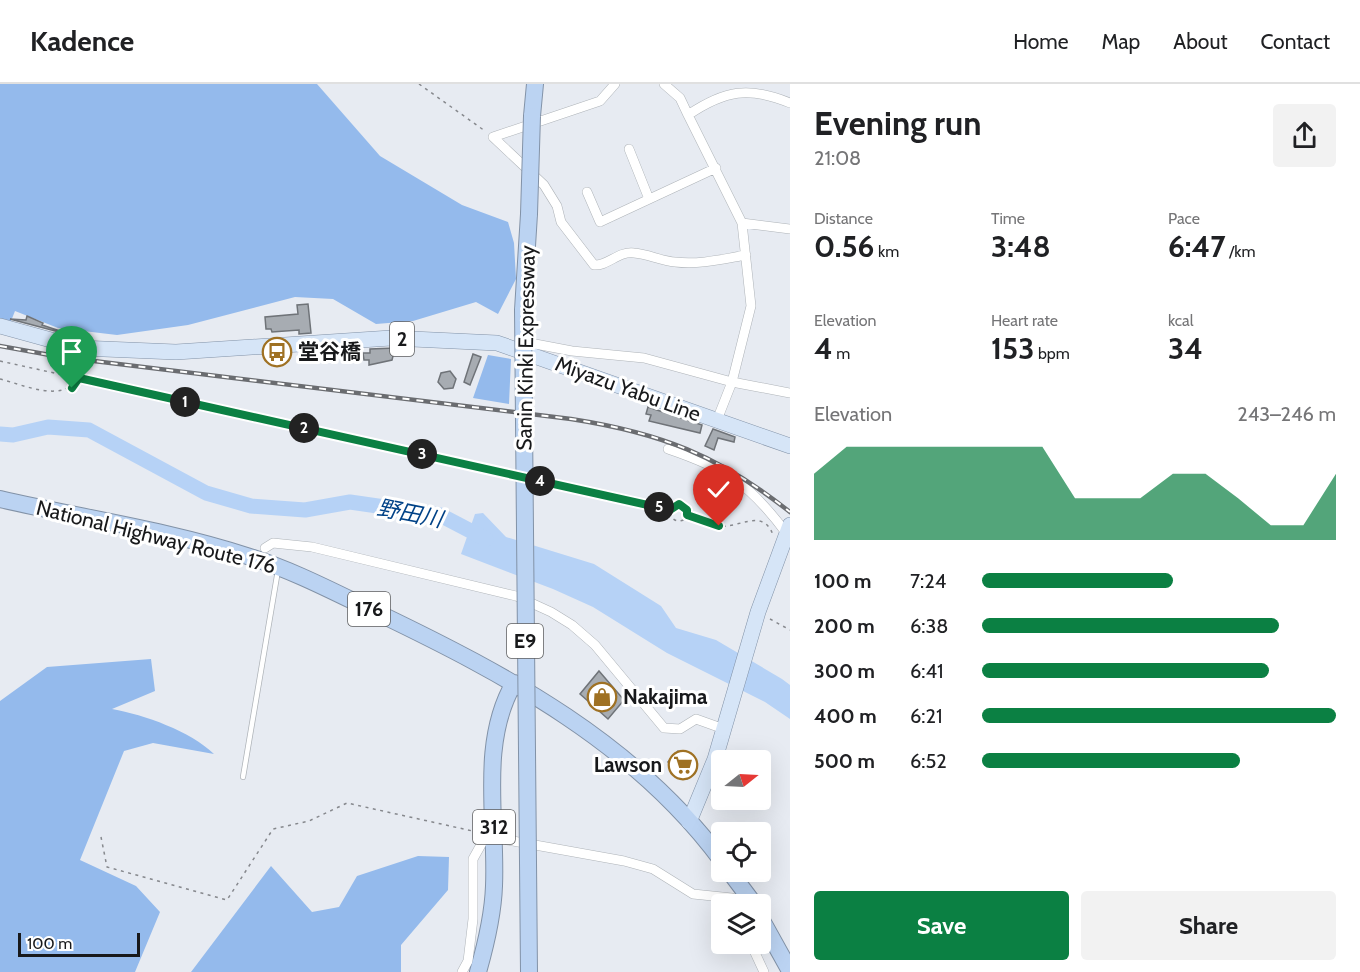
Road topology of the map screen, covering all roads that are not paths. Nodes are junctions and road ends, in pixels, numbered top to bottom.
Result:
1 (535, 84) edge
2 (615, 84) edge
3 (664, 84) edge
4 (790, 103) edge
5 (688, 115) junction
6 (629, 149) dead end
7 (716, 168) junction
8 (587, 192) dead end
9 (649, 199) junction
10 (742, 224) junction
11 (790, 229) edge
12 (746, 255) junction
13 (0, 326) edge
14 (511, 346) junction
15 (732, 382) junction
16 (790, 393) edge
17 (717, 420) junction
18 (790, 446) edge
19 (668, 449) dead end
20 (0, 499) edge
21 (784, 533) edge
22 (265, 548) dead end
23 (279, 567) junction
24 (514, 683) junction
25 (725, 726) junction
26 (243, 777) dead end
27 (689, 822) junction
28 (488, 835) road end
29 (507, 840) dead end
30 (711, 848) edge
31 (733, 889) edge
32 (771, 937) edge
33 (756, 954) edge
34 (790, 971) edge
35 (462, 972) edge
36 (478, 972) edge
37 (486, 972) edge
38 (529, 972) edge
39 (764, 972) edge

1 - 38 highway, Sanin Kinki Expressway / E9, bridge
2 - 12 street
3 - 5 street
4 - 5 street
5 - 7 street
6 - 9 street
7 - 9 street
7 - 10 street
8 - 9 street
10 - 11 street
10 - 12 street
12 - 15 street
13 - 14 main road, Miyazu Yabu Line / 2
14 - 15 street
14 - 17 main road, Miyazu Yabu Line / 2
15 - 16 street
15 - 17 street
17 - 18 main road, Miyazu Yabu Line / 2
19 - 21 street
20 - 23 highway, National Highway Route 176 / 176
21 - 25 main road
22 - 25 street
23 - 24 highway, National Highway Route 176 / 176
23 - 26 lane
24 - 27 highway, National Highway Route 176 / 176
24 - 36 highway, 312
24 - 37 highway, 312
25 - 27 main road
27 - 30 highway, National Highway Route 176 / 176
28 - 35 street
29 - 31 street
32 - 34 highway
33 - 39 street

